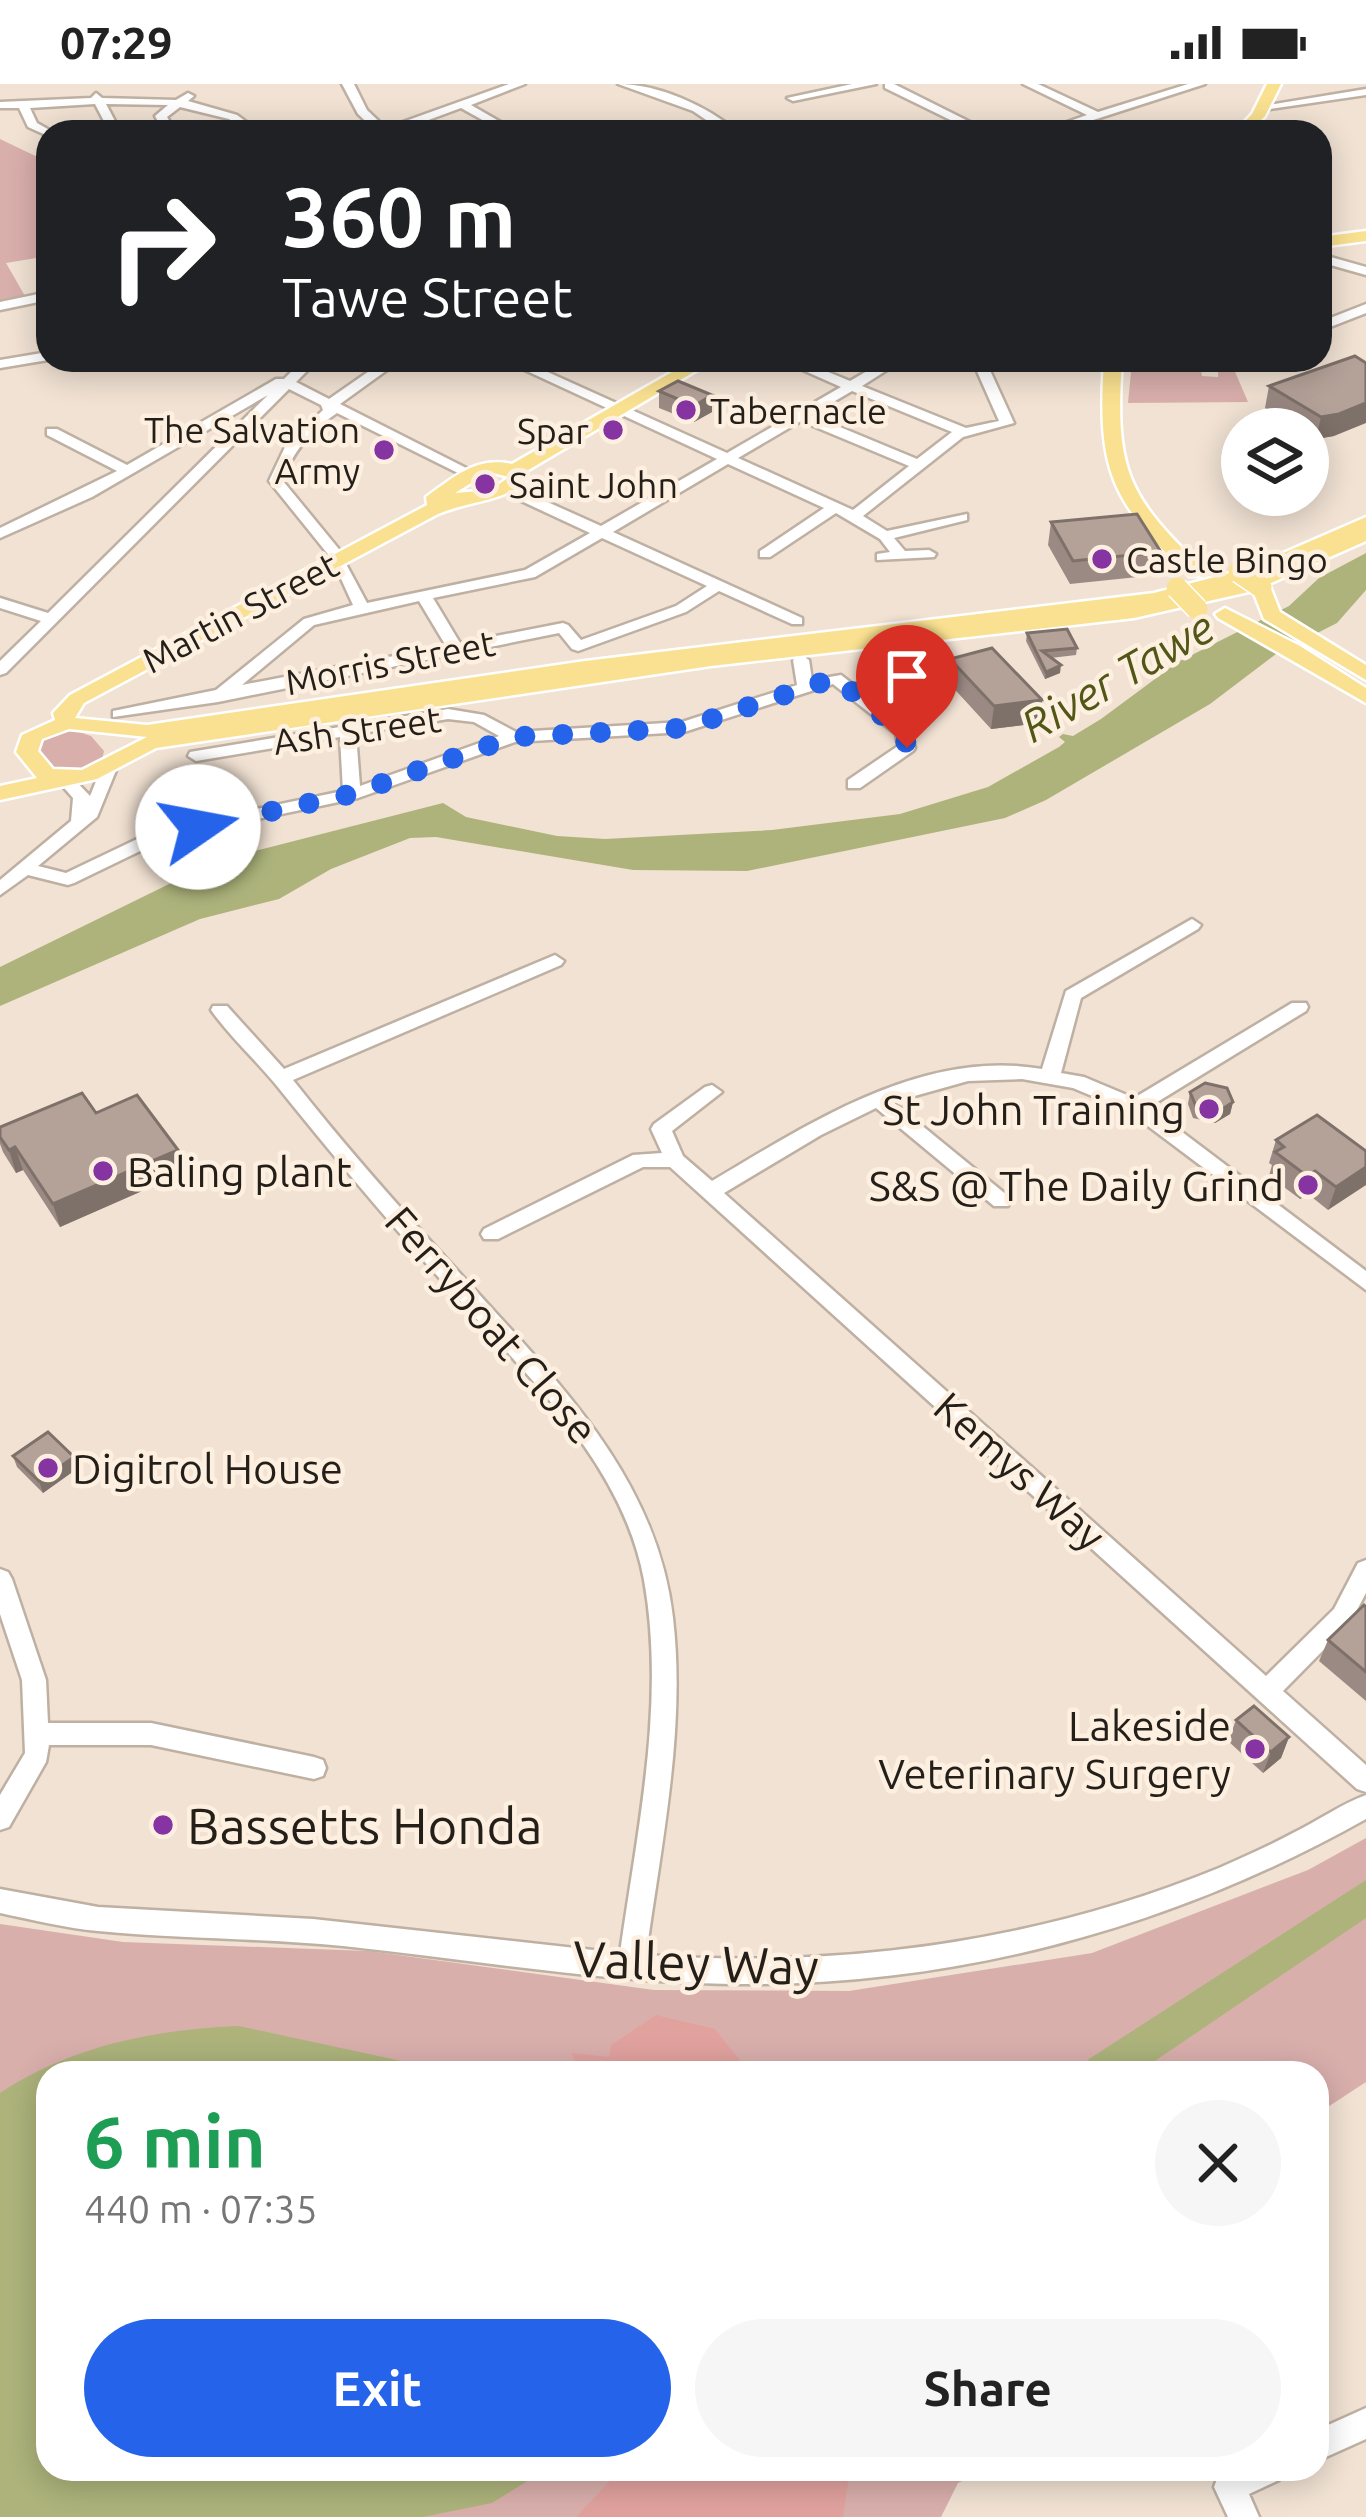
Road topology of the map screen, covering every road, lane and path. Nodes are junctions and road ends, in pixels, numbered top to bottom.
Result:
1 (348, 84) edge
2 (519, 84) edge
3 (624, 84) edge
4 (870, 84) edge
5 (1029, 84) edge
6 (1199, 84) edge
7 (1274, 84) edge
8 (889, 86) edge
9 (1176, 87) edge
10 (133, 88) edge
11 (781, 88) dead end
12 (1366, 92) edge
13 (95, 96) junction
14 (188, 96) junction
15 (793, 98) junction
16 (23, 104) junction
17 (0, 105) edge
18 (465, 106) junction
19 (805, 107) dead end
20 (1263, 107) junction
21 (1098, 116) junction
22 (108, 120) edge
23 (163, 120) edge
24 (244, 120) edge
25 (371, 120) edge
26 (422, 120) edge
27 (490, 120) edge
28 (714, 120) edge
29 (958, 120) edge
30 (1085, 120) edge
31 (1252, 120) edge
32 (36, 127) edge
33 (1366, 236) edge
34 (1332, 242) edge
35 (1332, 250) edge
36 (1366, 271) edge
37 (36, 298) edge
38 (0, 306) edge
39 (1366, 308) edge
40 (1332, 322) edge
41 (36, 358) edge
42 (0, 364) edge
43 (300, 372) edge
44 (378, 372) edge
45 (537, 372) edge
46 (684, 372) edge
47 (816, 372) edge
48 (875, 372) edge
49 (984, 372) edge
50 (1112, 372) edge
51 (292, 382) junction
52 (850, 386) junction
53 (330, 409) junction
54 (620, 409) junction
55 (798, 415) junction
56 (52, 432) dead end
57 (964, 432) junction
58 (729, 460) junction
59 (919, 465) junction
60 (126, 470) junction
61 (515, 470) junction
62 (467, 472) junction
63 (509, 490) junction
64 (457, 493) junction
65 (835, 507) junction
66 (1366, 511) edge
67 (854, 516) junction
68 (962, 517) dead end
69 (1366, 523) edge
70 (0, 534) edge
71 (1366, 534) edge
72 (603, 535) junction
73 (885, 536) junction
74 (1366, 544) edge
75 (766, 554) dead end
76 (929, 554) dead end
77 (337, 561) junction
78 (1190, 578) junction
79 (716, 587) junction
80 (425, 598) junction
81 (0, 603) edge
82 (1262, 605) junction
83 (362, 608) junction
84 (1211, 612) junction
85 (52, 619) junction
86 (797, 621) dead end
87 (1303, 644) junction
88 (455, 648) junction
89 (801, 660) junction
90 (0, 670) edge
91 (584, 673) junction
92 (1366, 674) edge
93 (805, 688) junction
94 (218, 697) junction
95 (1366, 698) edge
96 (118, 714) dead end
97 (67, 723) junction
98 (348, 728) junction
99 (98, 729) junction
100 (513, 737) junction
101 (0, 740) edge
102 (28, 747) junction
103 (196, 756) dead end
104 (111, 765) junction
105 (0, 777) edge
106 (62, 779) junction
107 (854, 784) dead end
108 (0, 793) edge
109 (352, 794) junction
110 (77, 828) junction
111 (27, 869) junction
112 (0, 889) edge
113 (1192, 925) dead end
114 (555, 961) dead end
115 (1299, 1007) dead end
116 (220, 1010) dead end
117 (1051, 1073) junction
118 (281, 1078) junction
119 (712, 1093) dead end
120 (877, 1100) junction
121 (1135, 1106) junction
122 (675, 1160) junction
123 (713, 1190) junction
124 (1001, 1201) dead end
125 (491, 1234) dead end
126 (1366, 1282) edge
127 (1366, 1570) edge
128 (0, 1579) edge
129 (1267, 1692) junction
130 (36, 1734) junction
131 (314, 1768) dead end
132 (1366, 1781) edge
133 (1366, 1806) edge
134 (0, 1819) edge
135 (0, 1901) edge
136 (632, 1967) junction
137 (1366, 2423) edge
138 (1329, 2440) edge
139 (1242, 2481) edge
140 (1244, 2517) edge

1 - 25 street
2 - 18 street
3 - 28 street
4 - 15 street
5 - 21 street
6 - 9 street
7 - 20 main road
8 - 29 street
9 - 21 street
10 - 13 street
10 - 14 street
11 - 15 street
12 - 20 street
13 - 16 street
13 - 22 street
14 - 23 street
14 - 24 street
15 - 19 street
16 - 17 street
16 - 32 street
18 - 26 street
18 - 27 street
20 - 31 main road
21 - 30 street
33 - 34 main road
35 - 36 street
37 - 38 street
39 - 40 street
41 - 42 street
43 - 51 street
44 - 53 street
45 - 54 street
46 - 54 main road
47 - 52 street
48 - 52 street
49 - 57 street
50 - 78 main road
51 - 53 street
51 - 60 street
51 - 85 street
52 - 55 street
52 - 57 street
53 - 62 street
53 - 77 street
54 - 58 street
54 - 61 main road
55 - 58 street
55 - 59 street
56 - 60 street
57 - 59 street
58 - 65 street
58 - 72 street
59 - 67 street
60 - 70 street
61 - 62 main road
61 - 63 main road
62 - 64 main road
63 - 64 main road
63 - 72 street
64 - 77 main road, Martin Street
65 - 67 street
65 - 75 street
66 - 78 main road
67 - 73 street
68 - 73 street
69 - 91 main road
71 - 91 main road
72 - 79 street
72 - 80 street
73 - 76 street
74 - 82 main road
77 - 83 street
77 - 97 main road, Martin Street
78 - 82 main road, bridge
78 - 84 main road, bridge
78 - 91 main road
79 - 86 street
79 - 88 street, Morris Street
80 - 83 street
80 - 88 street
81 - 85 street
82 - 84 main road
82 - 87 main road
83 - 94 street
84 - 89 main road
85 - 90 street
87 - 92 main road
87 - 95 main road
88 - 94 street, Morris Street
89 - 91 main road
89 - 93 street
91 - 99 main road
91 - 104 main road
93 - 100 street
93 - 107 street
94 - 96 street, Morris Street
97 - 99 main road
97 - 102 main road
98 - 100 street, Ash Street
98 - 103 street, Ash Street
98 - 109 street
99 - 104 main road
100 - 109 street
101 - 102 main road
102 - 105 main road
102 - 106 main road
104 - 106 main road
104 - 110 street
106 - 108 main road
106 - 110 street
109 - 111 street
110 - 111 street
111 - 112 street
113 - 117 street
114 - 118 street
115 - 121 street
116 - 118 street, Ferryboat Close
117 - 120 street
117 - 121 street
118 - 136 street, Ferryboat Close
119 - 122 street
120 - 123 street
120 - 124 street
121 - 126 street
122 - 123 street, Kemys Way
122 - 125 street
123 - 129 street, Kemys Way
127 - 129 street
128 - 130 street
129 - 132 street, Kemys Way
130 - 131 street
130 - 134 street
133 - 136 street, Valley Way
135 - 136 street, Valley Way
137 - 138 street
139 - 140 street

